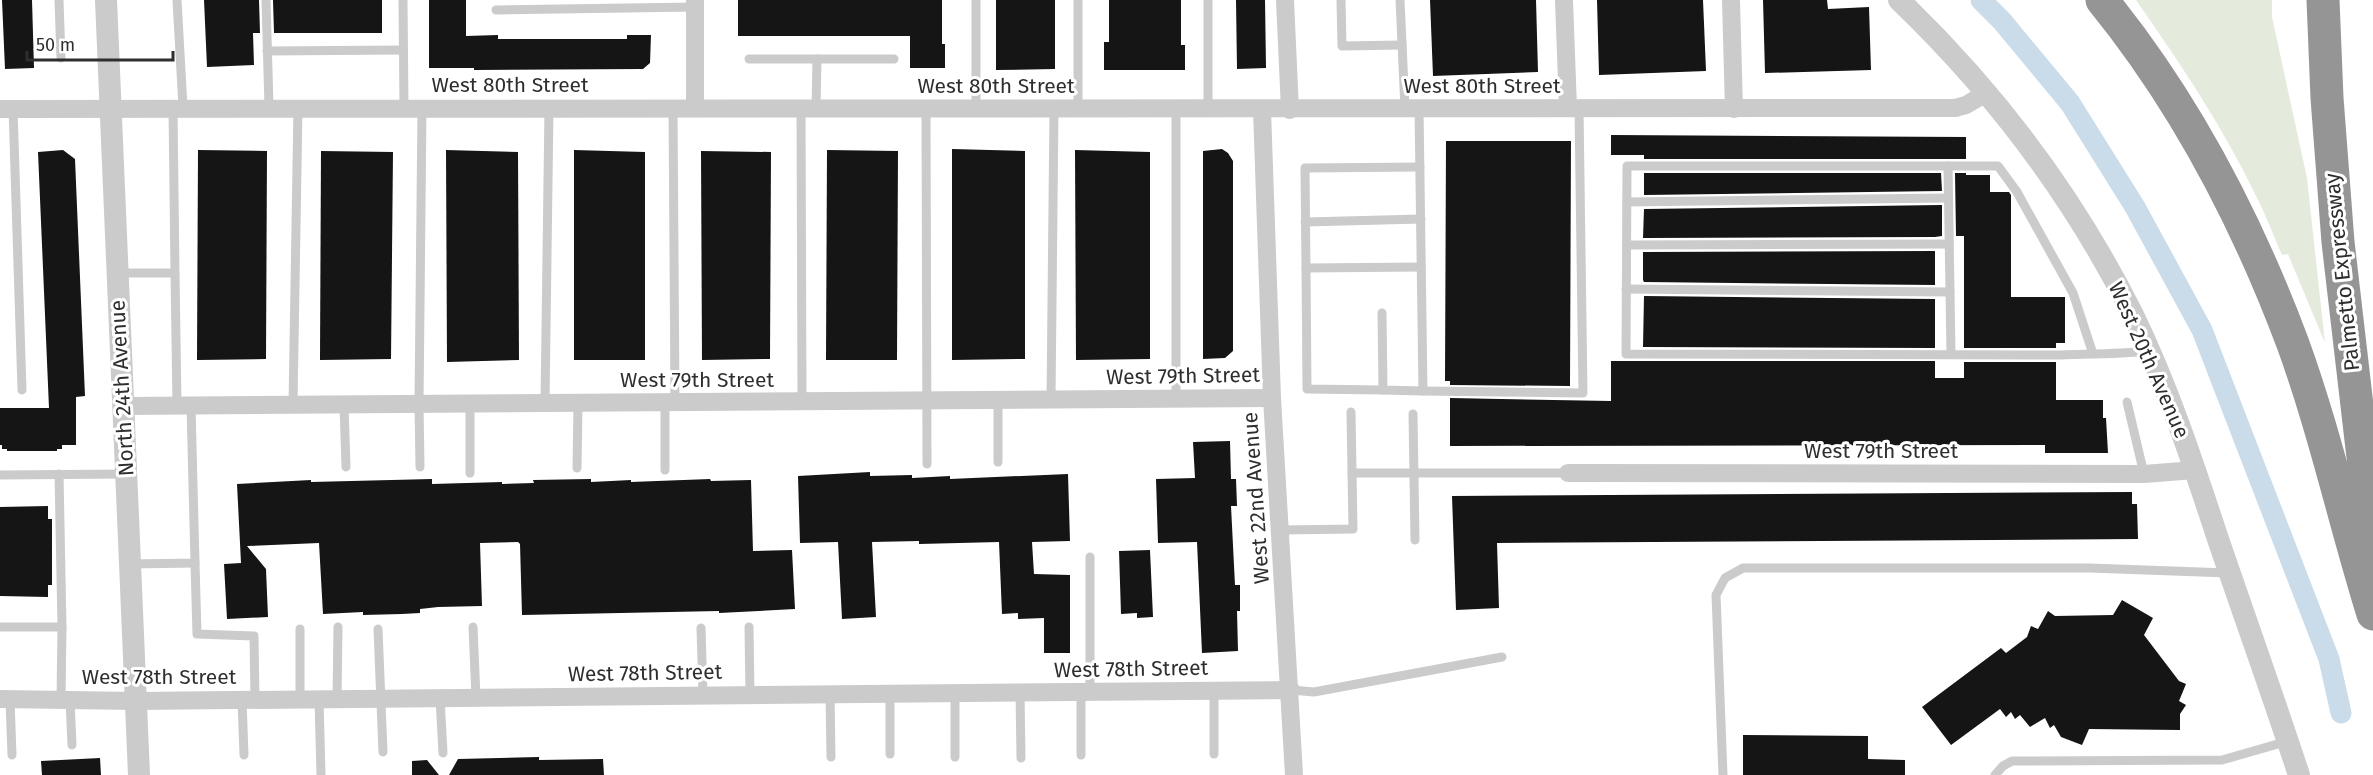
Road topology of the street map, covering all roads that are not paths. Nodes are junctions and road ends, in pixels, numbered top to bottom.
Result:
1 (59, 0) edge
2 (106, 0) edge
3 (177, 0) edge
4 (266, 0) edge
5 (403, 0) edge
6 (976, 0) edge
7 (1077, 0) edge
8 (1208, 0) edge
9 (1285, 0) edge
10 (1341, 0) edge
11 (1400, 0) edge
12 (1564, 0) edge
13 (1731, 0) edge
14 (1899, 0) edge
15 (2323, 0) edge
16 (2345, 0) edge
17 (2104, 2) edge
18 (695, 4) edge
19 (496, 10) dead end
20 (1402, 45) junction
21 (404, 50) junction
22 (267, 51) junction
23 (61, 58) dead end
24 (894, 58) dead end
25 (749, 59) dead end
26 (817, 59) junction
27 (1988, 92) junction
28 (110, 107) junction
29 (178, 107) junction
30 (269, 107) junction
31 (298, 107) junction
32 (673, 107) junction
33 (695, 107) junction
34 (413, 108) junction
35 (549, 108) junction
36 (809, 108) junction
37 (926, 108) junction
38 (976, 108) junction
39 (6, 109) edge
40 (1054, 109) junction
41 (1078, 109) junction
42 (1176, 109) junction
43 (1208, 109) junction
44 (1412, 109) junction
45 (1574, 109) junction
46 (1734, 109) junction
47 (1262, 110) junction
48 (1290, 110) junction
49 (1948, 166) junction
50 (1420, 167) junction
51 (1948, 198) junction
52 (1627, 202) junction
53 (1421, 219) junction
54 (1305, 222) junction
55 (1949, 244) junction
56 (1627, 245) junction
57 (1421, 267) junction
58 (1306, 268) junction
59 (117, 273) junction
60 (175, 273) junction
61 (1626, 289) junction
62 (1950, 292) junction
63 (1382, 313) dead end
64 (2149, 351) junction
65 (1951, 354) junction
66 (2094, 354) junction
67 (2373, 368) edge
68 (22, 390) dead end
69 (1383, 390) junction
70 (1423, 392) junction
71 (1272, 398) junction
72 (1176, 399) junction
73 (998, 400) junction
74 (1051, 400) junction
75 (802, 401) junction
76 (926, 401) junction
77 (2127, 402) dead end
78 (545, 403) junction
79 (578, 403) junction
80 (670, 403) junction
81 (419, 404) junction
82 (470, 404) junction
83 (293, 405) junction
84 (344, 405) junction
85 (123, 406) junction
86 (184, 406) junction
87 (1351, 412) dead end
88 (1413, 414) dead end
89 (998, 462) dead end
90 (927, 464) dead end
91 (346, 467) dead end
92 (420, 467) dead end
93 (577, 468) dead end
94 (665, 470) dead end
95 (2195, 470) junction
96 (1352, 472) junction
97 (470, 473) dead end
98 (1414, 473) junction
99 (1568, 473) joint
100 (59, 474) junction
101 (126, 474) junction
102 (2144, 474) junction
103 (0, 475) edge
104 (1281, 530) junction
105 (1415, 540) dead end
106 (2373, 543) edge
107 (1090, 557) dead end
108 (195, 563) junction
109 (130, 564) junction
110 (2231, 573) junction
111 (2373, 614) edge
112 (0, 627) edge
113 (62, 627) junction
114 (338, 627) dead end
115 (473, 627) dead end
116 (749, 627) dead end
117 (700, 628) dead end
118 (300, 629) dead end
119 (378, 629) dead end
120 (1502, 657) dead end
121 (1291, 690) junction
122 (1214, 691) junction
123 (1085, 692) junction
124 (955, 693) junction
125 (1020, 693) junction
126 (830, 694) junction
127 (890, 694) junction
128 (703, 695) junction
129 (750, 695) junction
130 (381, 698) junction
131 (440, 698) junction
132 (476, 698) junction
133 (300, 699) junction
134 (328, 699) junction
135 (5, 700) edge
136 (65, 700) junction
137 (136, 700) junction
138 (248, 700) junction
139 (2288, 741) junction
140 (72, 745) dead end
141 (383, 752) dead end
142 (443, 753) dead end
143 (890, 754) dead end
144 (1214, 754) dead end
145 (12, 755) dead end
146 (244, 755) dead end
147 (1081, 755) dead end
148 (831, 757) dead end
149 (955, 757) dead end
150 (1022, 759) dead end
151 (140, 775) edge
152 (321, 775) edge
153 (1294, 775) edge
154 (1723, 775) edge
155 (1995, 775) edge
156 (2299, 775) edge

1 - 23 lane
2 - 28 street, North 24th Avenue
3 - 29 lane
4 - 22 lane
5 - 21 lane
6 - 38 lane
7 - 41 lane
8 - 43 lane
9 - 48 street
10 - 20 lane
11 - 20 lane
12 - 45 street
13 - 46 street
14 - 27 street, West 20th Avenue
15 - 106 highway, Palmetto Expressway
16 - 67 highway
17 - 111 highway
18 - 19 lane
18 - 33 street
20 - 44 lane
21 - 22 lane
21 - 34 lane
22 - 30 lane
24 - 26 lane
25 - 26 lane
26 - 36 lane
27 - 46 street, West 80th Street
27 - 64 street, West 20th Avenue
28 - 29 street, West 80th Street
28 - 39 street, West 80th Street
28 - 59 street, North 24th Avenue
29 - 30 street, West 80th Street
29 - 60 lane
30 - 31 street, West 80th Street
31 - 34 street, West 80th Street
31 - 83 lane
32 - 33 street, West 80th Street
32 - 35 street, West 80th Street
32 - 80 lane
33 - 36 street, West 80th Street
34 - 35 street, West 80th Street
34 - 81 lane
35 - 78 lane
36 - 37 street, West 80th Street
36 - 75 lane
37 - 38 street, West 80th Street
37 - 76 lane
38 - 40 street, West 80th Street
39 - 68 lane
40 - 41 street, West 80th Street
40 - 74 lane
41 - 42 street, West 80th Street
42 - 43 street, West 80th Street
42 - 72 lane
43 - 47 street, West 80th Street
44 - 45 street, West 80th Street
44 - 48 street, West 80th Street
44 - 50 lane
45 - 46 street, West 80th Street
45 - 70 lane
47 - 48 street, West 80th Street
47 - 71 street, West 22nd Avenue
49 - 51 lane
49 - 52 lane
49 - 66 lane
50 - 53 lane
50 - 54 lane
51 - 52 lane
51 - 55 lane
52 - 56 lane
53 - 54 lane
53 - 57 lane
54 - 58 lane
55 - 56 lane
55 - 62 lane
56 - 61 lane
57 - 58 lane
57 - 70 lane
58 - 69 lane
59 - 60 lane
59 - 85 street, North 24th Avenue
60 - 86 lane
61 - 62 lane
61 - 65 lane
62 - 65 lane
63 - 69 lane
64 - 66 lane
64 - 95 street, West 20th Avenue
65 - 66 lane
69 - 70 lane
71 - 72 street, West 79th Street
71 - 104 street, West 22nd Avenue
72 - 74 street, West 79th Street
73 - 74 street, West 79th Street
73 - 76 street, West 79th Street
73 - 89 lane
75 - 76 street, West 79th Street
75 - 80 street, West 79th Street
76 - 90 lane
77 - 102 lane
78 - 79 street, West 79th Street
78 - 82 street, West 79th Street
79 - 80 street, West 79th Street
79 - 93 lane
80 - 94 lane
81 - 82 street, West 79th Street
81 - 84 street, West 79th Street
81 - 92 lane
82 - 97 lane
83 - 84 street, West 79th Street
83 - 86 street, West 79th Street
84 - 91 lane
85 - 86 street, West 79th Street
85 - 101 street, North 24th Avenue
86 - 108 lane
87 - 96 lane
88 - 98 lane
95 - 102 street, West 79th Street
95 - 110 street, West 20th Avenue
96 - 98 lane
96 - 104 lane
98 - 99 lane
98 - 105 lane
99 - 102 street, West 79th Street
100 - 101 lane
100 - 103 lane
100 - 113 lane
101 - 109 street, North 24th Avenue
104 - 121 street, West 22nd Avenue
107 - 123 lane
108 - 109 lane
108 - 138 lane
109 - 137 street, North 24th Avenue
110 - 139 street, West 20th Avenue
110 - 154 lane
112 - 113 lane
113 - 136 lane
114 - 134 lane
115 - 132 lane
116 - 129 lane
117 - 128 lane
118 - 133 lane
119 - 130 lane
120 - 121 lane
121 - 122 street, West 78th Street
121 - 153 street, West 22nd Avenue
122 - 123 street, West 78th Street
122 - 144 lane
123 - 125 street, West 78th Street
123 - 147 lane
124 - 125 street, West 78th Street
124 - 127 street, West 78th Street
124 - 149 lane
125 - 150 lane
126 - 127 street, West 78th Street
126 - 129 street, West 78th Street
126 - 148 lane
127 - 143 lane
128 - 129 street, West 78th Street
128 - 132 street, West 78th Street
130 - 131 street, West 78th Street
130 - 134 street, West 78th Street
130 - 141 lane
131 - 132 street, West 78th Street
131 - 142 lane
133 - 134 street, West 78th Street
133 - 138 street, West 78th Street
134 - 152 lane
135 - 136 street, West 78th Street
135 - 145 lane
136 - 137 street, West 78th Street
136 - 140 lane
137 - 138 street, West 78th Street
137 - 151 street, North 24th Avenue
138 - 146 lane
139 - 155 lane
139 - 156 street, West 20th Avenue

